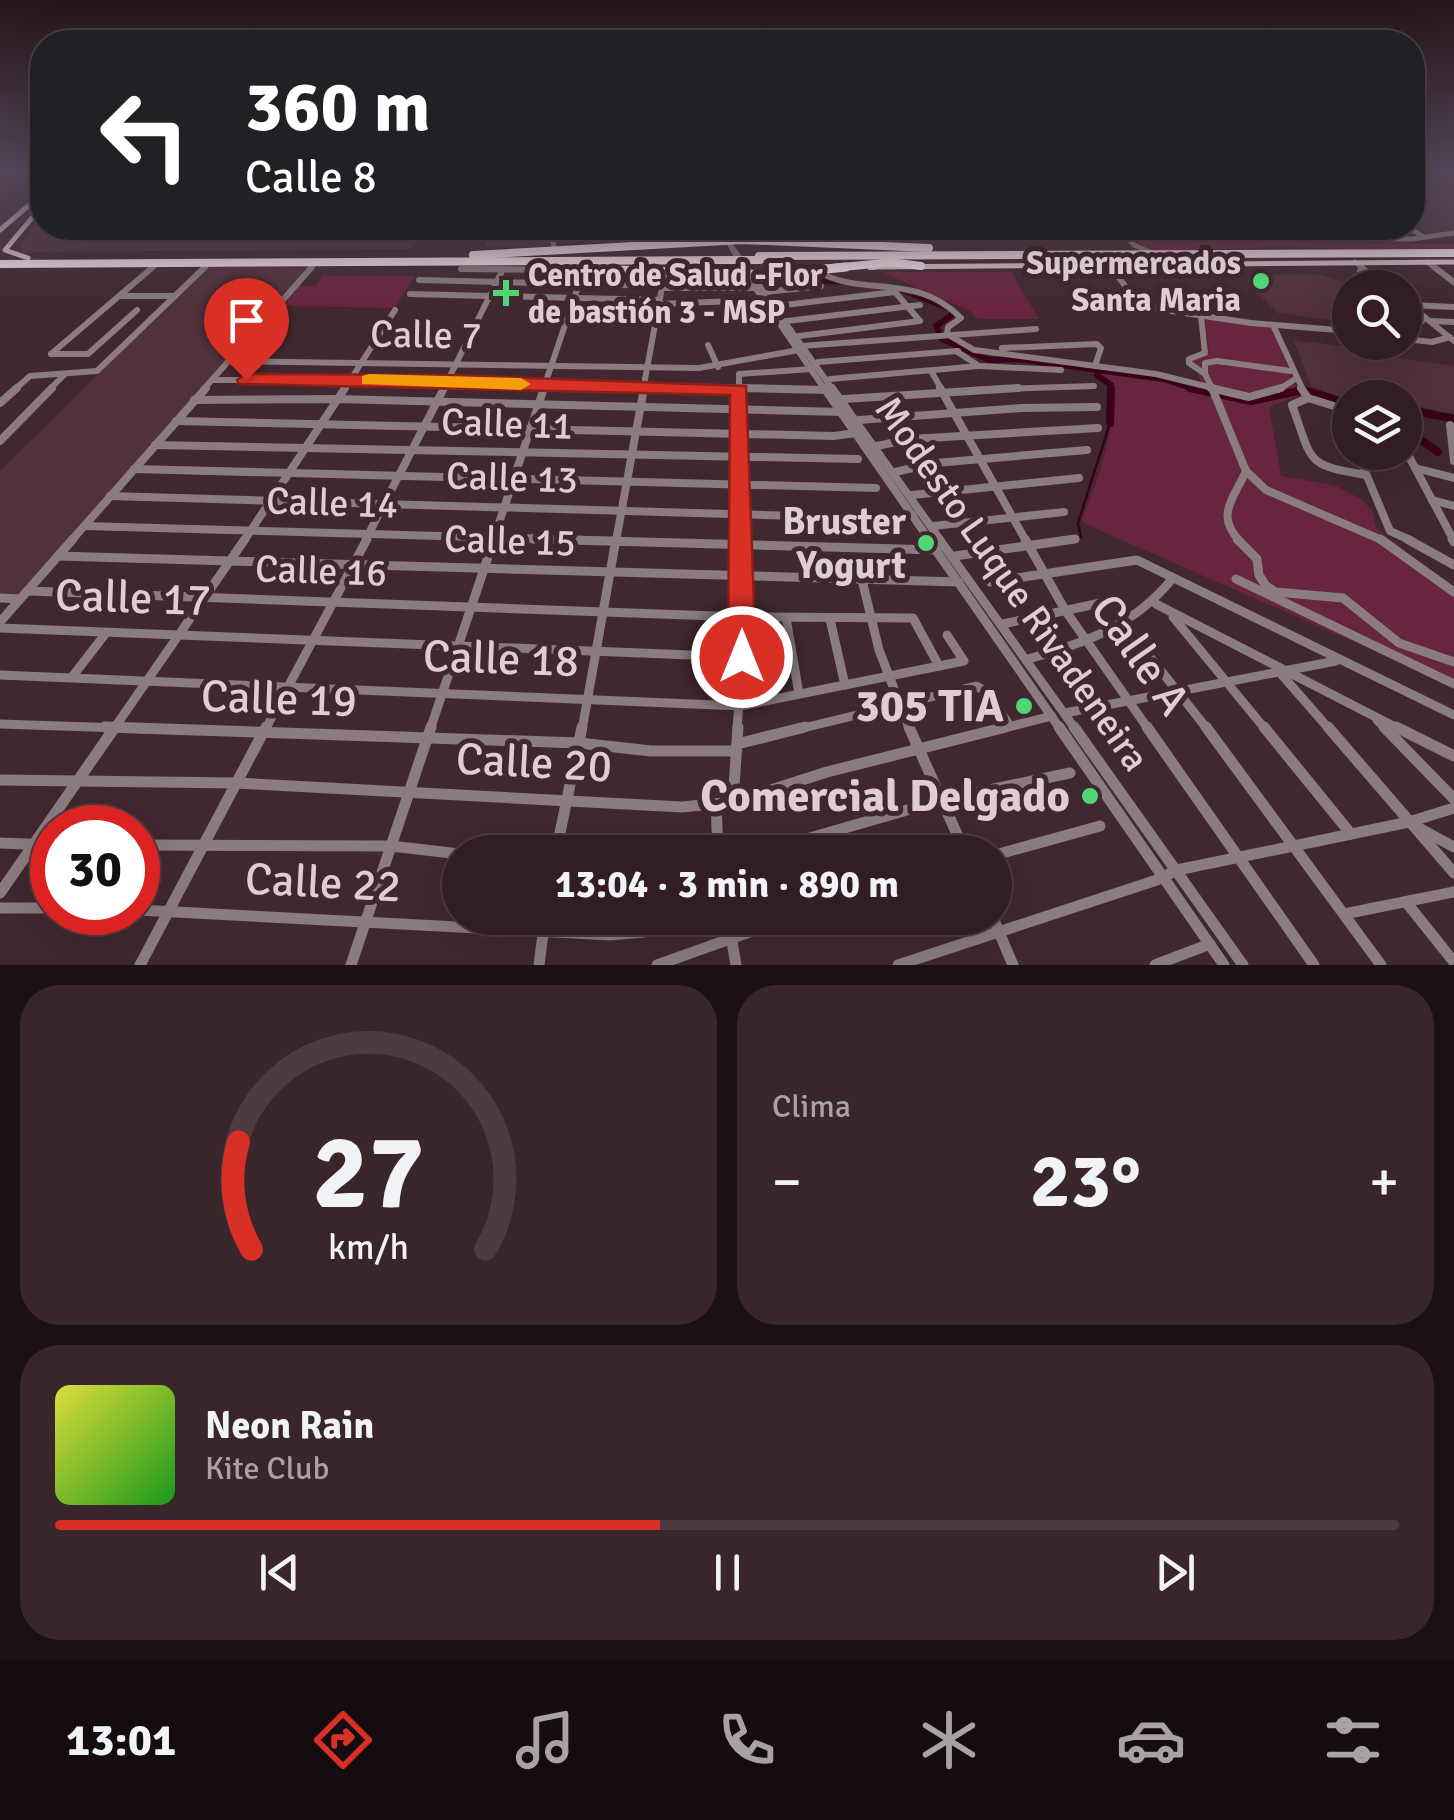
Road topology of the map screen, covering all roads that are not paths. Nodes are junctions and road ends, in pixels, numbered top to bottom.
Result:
1 (30, 221) edge
2 (1454, 233) edge
3 (1425, 237) edge
4 (552, 240) edge
5 (642, 240) edge
6 (728, 240) junction
7 (1125, 240) edge
8 (1130, 240) edge
9 (645, 245) junction
10 (555, 249) junction
11 (1128, 254) junction
12 (1155, 254) junction
13 (1066, 255) junction
14 (459, 256) junction
15 (28, 258) junction
16 (732, 258) junction
17 (760, 258) junction
18 (1454, 258) edge
19 (1088, 259) junction
20 (876, 260) junction
21 (527, 262) junction
22 (893, 262) junction
23 (1352, 262) junction
24 (1427, 262) junction
25 (209, 263) junction
26 (314, 263) junction
27 (924, 263) junction
28 (2, 264) edge
29 (158, 264) junction
30 (1109, 264) junction
31 (461, 269) dead end
32 (503, 269) junction
33 (584, 270) junction
34 (816, 270) junction
35 (1359, 270) edge
36 (1363, 270) edge
37 (665, 271) junction
38 (749, 274) junction
39 (768, 275) junction
40 (418, 280) dead end
41 (1454, 282) edge
42 (496, 283) junction
43 (579, 284) junction
44 (662, 286) junction
45 (822, 286) dead end
46 (762, 291) junction
47 (410, 294) dead end
48 (120, 296) junction
49 (176, 296) junction
50 (489, 296) junction
51 (573, 299) junction
52 (659, 302) junction
53 (920, 305) dead end
54 (1422, 305) edge
55 (776, 306) junction
56 (907, 306) junction
57 (1454, 306) edge
58 (137, 310) dead end
59 (395, 310) dead end
60 (1422, 315) edge
61 (1201, 316) junction
62 (1422, 317) edge
63 (787, 321) junction
64 (920, 321) junction
65 (1430, 321) junction
66 (1454, 322) edge
67 (1273, 324) junction
68 (1036, 328) dead end
69 (1332, 329) edge
70 (946, 334) junction
71 (934, 335) junction
72 (799, 336) junction
73 (1451, 339) edge
74 (1422, 341) edge
75 (708, 344) dead end
76 (800, 347) junction
77 (962, 350) junction
78 (992, 350) junction
79 (362, 361) junction
80 (228, 362) junction
81 (456, 362) junction
82 (551, 365) junction
83 (815, 366) junction
84 (979, 366) junction
85 (1094, 366) junction
86 (718, 367) junction
87 (646, 368) junction
88 (1061, 370) dead end
89 (931, 371) junction
90 (65, 374) junction
91 (1204, 374) junction
92 (1295, 378) junction
93 (830, 379) junction
94 (212, 380) junction
95 (350, 380) junction
96 (447, 380) junction
97 (544, 385) junction
98 (1094, 386) dead end
99 (642, 387) junction
100 (740, 390) junction
101 (826, 390) junction
102 (942, 391) junction
103 (1214, 394) junction
104 (1306, 396) junction
105 (338, 399) junction
106 (844, 399) junction
107 (194, 400) junction
108 (436, 402) junction
109 (0, 403) edge
110 (538, 406) junction
111 (1332, 406) edge
112 (1097, 407) dead end
113 (638, 408) junction
114 (740, 411) junction
115 (842, 412) junction
116 (956, 413) junction
117 (176, 420) junction
118 (859, 420) junction
119 (323, 422) junction
120 (425, 425) junction
121 (1098, 428) dead end
122 (530, 429) junction
123 (1452, 430) edge
124 (634, 432) junction
125 (856, 432) junction
126 (740, 434) junction
127 (966, 435) junction
128 (0, 440) edge
129 (155, 445) junction
130 (308, 446) junction
131 (877, 446) junction
132 (413, 449) junction
133 (1087, 450) dead end
134 (523, 452) junction
135 (630, 455) junction
136 (740, 458) junction
137 (858, 459) dead end
138 (978, 459) junction
139 (1454, 461) edge
140 (134, 469) junction
141 (292, 470) junction
142 (1364, 470) edge
143 (1416, 470) edge
144 (1422, 470) edge
145 (895, 472) junction
146 (1246, 472) junction
147 (401, 474) junction
148 (1366, 475) junction
149 (515, 477) junction
150 (1079, 478) dead end
151 (1454, 478) edge
152 (624, 483) junction
153 (741, 485) junction
154 (994, 486) junction
155 (876, 488) dead end
156 (912, 495) junction
157 (110, 496) junction
158 (272, 500) junction
159 (1432, 500) junction
160 (386, 502) junction
161 (505, 506) junction
162 (1454, 506) edge
163 (620, 509) junction
164 (741, 512) junction
165 (1064, 512) dead end
166 (913, 515) junction
167 (1009, 517) junction
168 (85, 526) junction
169 (933, 526) junction
170 (251, 531) junction
171 (369, 534) junction
172 (1452, 536) edge
173 (494, 538) junction
174 (1075, 539) dead end
175 (614, 542) junction
176 (741, 545) junction
177 (1027, 545) junction
178 (937, 550) junction
179 (58, 556) junction
180 (955, 556) junction
181 (229, 562) junction
182 (1454, 565) edge
183 (352, 566) junction
184 (483, 570) junction
185 (608, 574) junction
186 (1045, 575) junction
187 (742, 578) junction
188 (1172, 579) junction
189 (1236, 579) dead end
190 (862, 580) junction
191 (959, 582) junction
192 (990, 582) dead end
193 (1454, 592) edge
194 (24, 594) junction
195 (205, 597) junction
196 (0, 598) edge
197 (333, 601) junction
198 (1105, 602) dead end
199 (1156, 604) junction
200 (472, 606) junction
201 (602, 610) junction
202 (1065, 610) junction
203 (1170, 612) junction
204 (742, 616) junction
205 (786, 618) junction
206 (830, 618) junction
207 (868, 620) junction
208 (1003, 624) junction
209 (1124, 624) junction
210 (0, 625) edge
211 (106, 632) junction
212 (178, 635) junction
213 (948, 635) dead end
214 (312, 640) junction
215 (1086, 642) junction
216 (458, 646) junction
217 (595, 651) junction
218 (742, 657) junction
219 (1028, 659) junction
220 (1338, 660) junction
221 (1454, 662) edge
222 (939, 666) junction
223 (1280, 671) junction
224 (0, 674) edge
225 (890, 676) junction
226 (72, 677) junction
227 (145, 680) junction
228 (1223, 682) junction
229 (1454, 684) edge
230 (845, 685) junction
231 (288, 686) junction
232 (1179, 691) junction
233 (443, 692) junction
234 (799, 694) junction
235 (587, 697) junction
236 (1130, 700) junction
237 (900, 704) junction
238 (740, 706) junction
239 (1066, 712) junction
240 (1370, 714) junction
241 (1454, 715) edge
242 (1052, 716) junction
243 (0, 724) edge
244 (1010, 726) junction
245 (111, 728) junction
246 (263, 733) junction
247 (427, 738) junction
248 (579, 743) junction
249 (736, 748) junction
250 (919, 749) junction
251 (1454, 756) edge
252 (1070, 773) dead end
253 (0, 780) edge
254 (73, 784) junction
255 (236, 784) junction
256 (410, 791) junction
257 (1105, 793) junction
258 (1454, 799) edge
259 (569, 800) junction
260 (942, 800) junction
261 (733, 802) junction
262 (1129, 802) junction
263 (716, 804) junction
264 (59, 805) edge
265 (1454, 808) edge
266 (1409, 822) junction
267 (1100, 826) dead end
268 (1350, 834) junction
269 (560, 835) edge
270 (717, 835) edge
271 (820, 835) edge
272 (957, 835) edge
273 (0, 843) edge
274 (30, 845) edge
275 (160, 845) edge
276 (204, 845) junction
277 (391, 846) junction
278 (1294, 846) junction
279 (1454, 847) edge
280 (30, 848) edge
281 (1012, 849) edge
282 (442, 852) edge
283 (1238, 858) junction
284 (1177, 870) junction
285 (1454, 873) edge
286 (1160, 878) junction
287 (1454, 892) edge
288 (0, 893) edge
289 (1406, 902) junction
290 (0, 908) edge
291 (30, 908) edge
292 (1184, 908) junction
293 (160, 910) edge
294 (169, 910) junction
295 (1344, 914) junction
296 (366, 920) junction
297 (442, 922) edge
298 (1012, 929) edge
299 (1218, 930) junction
300 (543, 935) edge
301 (731, 935) edge
302 (741, 935) edge
303 (994, 935) edge
304 (1001, 935) edge
305 (732, 938) junction
306 (1210, 944) junction
307 (1454, 962) edge
308 (140, 965) edge
309 (351, 965) edge
310 (539, 965) edge
311 (657, 965) edge
312 (736, 965) edge
313 (898, 965) edge
314 (1014, 965) edge
315 (1154, 965) edge
316 (1224, 965) edge
317 (1244, 965) edge
318 (1314, 965) edge
319 (1381, 965) edge

1 - 15 main road
2 - 3 street
4 - 10 street
5 - 9 street
6 - 9 highway
6 - 13 highway
6 - 38 street, Modesto Luque Rivadeneira
7 - 11 street
8 - 12 street
9 - 10 highway
10 - 14 highway
11 - 12 highway
11 - 13 highway
12 - 18 highway
13 - 17 highway
14 - 15 highway
14 - 16 highway
15 - 28 highway
16 - 17 highway, bridge
16 - 21 highway
17 - 20 highway
18 - 19 highway
18 - 24 main road
19 - 27 highway
19 - 30 highway
20 - 22 highway
20 - 27 highway
21 - 26 highway
21 - 33 highway
22 - 27 highway
22 - 39 highway
23 - 24 main road
23 - 30 main road
23 - 35 street
23 - 36 street
24 - 41 street
25 - 26 highway
25 - 29 highway
25 - 49 street
26 - 80 street
27 - 30 main road
27 - 34 main road
28 - 29 highway
29 - 48 street
30 - 61 street
31 - 32 street
32 - 33 street
32 - 42 street
33 - 37 highway
33 - 43 street
34 - 39 main road
34 - 70 street
37 - 38 highway
37 - 44 street
38 - 39 highway
38 - 46 street, Modesto Luque Rivadeneira
39 - 46 highway
40 - 42 street
42 - 43 street
42 - 50 street
43 - 44 street
43 - 51 street
44 - 46 street
44 - 52 street
45 - 46 street
46 - 52 street
46 - 55 street, Modesto Luque Rivadeneira
46 - 76 street, Modesto Luque Rivadeneira
47 - 50 street
48 - 49 street
48 - 58 street
49 - 90 street
50 - 51 street
50 - 81 street
51 - 52 street
51 - 82 street
52 - 87 street
53 - 56 street
54 - 57 street
55 - 56 street
55 - 63 street, Modesto Luque Rivadeneira
56 - 63 street
56 - 64 street
59 - 79 street
60 - 65 street
61 - 67 street
61 - 91 street
62 - 73 street
63 - 72 street, Modesto Luque Rivadeneira
64 - 71 street
64 - 72 street
65 - 66 street
65 - 73 street
67 - 69 street
67 - 92 street
68 - 70 street, Calle 7
70 - 71 street, Calle 7
70 - 77 street
71 - 76 street, Calle 7
72 - 76 street, Modesto Luque Rivadeneira
73 - 74 street
75 - 86 street
76 - 83 street, Modesto Luque Rivadeneira
76 - 86 street, Calle 7
77 - 78 street
77 - 83 street
77 - 84 street
78 - 85 street
78 - 85 street
79 - 80 street, Calle 7
79 - 81 street, Calle 7
79 - 95 street
80 - 94 street
81 - 82 street, Calle 7
81 - 96 street
82 - 87 street, Calle 7
82 - 97 street
83 - 93 street, Modesto Luque Rivadeneira
83 - 100 street
83 - 101 street, Modesto Luque Rivadeneira
84 - 88 street
84 - 89 street
85 - 103 street
86 - 87 street, Calle 7
87 - 99 street
89 - 93 street
89 - 102 street, Calle A
90 - 109 street
90 - 128 street
91 - 92 street
91 - 103 street
92 - 103 street
92 - 104 street
93 - 106 street, Modesto Luque Rivadeneira
94 - 95 street
94 - 107 street
95 - 96 street
95 - 105 street
96 - 97 street
96 - 108 street
97 - 99 street
97 - 110 street
98 - 102 street
99 - 100 street
99 - 113 street
100 - 101 street
100 - 114 street
101 - 115 street, Modesto Luque Rivadeneira
102 - 106 street
102 - 116 street, Calle A
103 - 146 street
104 - 111 street
104 - 148 street
105 - 107 street
105 - 108 street
105 - 119 street
106 - 118 street, Modesto Luque Rivadeneira
107 - 117 street
108 - 110 street
108 - 120 street
110 - 113 street
110 - 122 street
112 - 116 street
113 - 114 street
113 - 124 street
114 - 115 street
114 - 126 street
115 - 125 street, Modesto Luque Rivadeneira
116 - 118 street
116 - 127 street, Calle A
117 - 119 street
117 - 129 street
118 - 131 street, Modesto Luque Rivadeneira
119 - 120 street
119 - 130 street
120 - 122 street
120 - 132 street
121 - 127 street
122 - 124 street
122 - 134 street
123 - 139 street
124 - 126 street
124 - 135 street
125 - 126 street
125 - 166 street, Modesto Luque Rivadeneira
126 - 136 street
127 - 131 street
127 - 138 street, Calle A
129 - 130 street, Calle 11
129 - 140 street
130 - 132 street, Calle 11
130 - 141 street
131 - 145 street, Modesto Luque Rivadeneira
132 - 134 street, Calle 11
132 - 147 street
133 - 138 street
134 - 135 street, Calle 11
134 - 149 street
135 - 136 street, Calle 11
135 - 152 street
136 - 137 street, Calle 11
136 - 153 street
138 - 145 street
138 - 154 street, Calle A
140 - 141 street
140 - 157 street
141 - 147 street
141 - 158 street
142 - 148 street
143 - 159 street
144 - 151 street
145 - 156 street, Modesto Luque Rivadeneira
146 - 193 street
146 - 221 street
147 - 149 street
147 - 160 street
148 - 182 street
149 - 152 street
149 - 161 street
150 - 154 street
152 - 153 street
152 - 163 street
153 - 155 street
153 - 164 street
154 - 156 street
154 - 167 street, Calle A
156 - 169 street, Modesto Luque Rivadeneira
157 - 158 street, Calle 13
157 - 168 street
158 - 160 street, Calle 13
158 - 170 street
159 - 162 street
159 - 172 street
160 - 161 street, Calle 13
160 - 171 street
161 - 163 street, Calle 13
161 - 173 street
163 - 164 street, Calle 13
163 - 175 street
164 - 166 street, Calle 13
164 - 176 street
165 - 167 street
166 - 178 street, Modesto Luque Rivadeneira
167 - 169 street
167 - 177 street, Calle A
168 - 170 street, Calle 14
168 - 179 street
169 - 180 street, Modesto Luque Rivadeneira
170 - 171 street, Calle 14
170 - 181 street
171 - 173 street, Calle 14
171 - 183 street
173 - 175 street, Calle 14
173 - 184 street
174 - 177 street
175 - 176 street, Calle 14
175 - 185 street
176 - 178 street, Calle 14
176 - 187 street
177 - 180 street
177 - 186 street, Calle A
178 - 191 street, Modesto Luque Rivadeneira
179 - 181 street, Calle 15
179 - 194 street
180 - 208 street, Modesto Luque Rivadeneira
181 - 183 street, Calle 15
181 - 195 street
183 - 184 street, Calle 15
183 - 197 street
184 - 185 street, Calle 15
184 - 200 street
185 - 187 street, Calle 15
185 - 201 street
186 - 188 street
186 - 192 street
186 - 202 street, Calle A
187 - 190 street, Calle 15
187 - 204 street
188 - 199 street
188 - 220 street
189 - 229 street
190 - 191 street, Calle 15
190 - 207 street
191 - 242 street, Modesto Luque Rivadeneira
194 - 195 street, Calle 16
194 - 196 street, Calle 16
194 - 210 street
195 - 197 street, Calle 16
195 - 212 street
197 - 200 street, Calle 16
197 - 214 street
198 - 202 street
199 - 203 street
199 - 209 street
200 - 201 street, Calle 16
200 - 216 street
201 - 204 street, Calle 16
201 - 217 street
202 - 208 street
202 - 215 street, Calle A
203 - 223 street
203 - 228 street
204 - 205 street, Calle 16
204 - 218 street
205 - 206 street, Calle 16
205 - 234 street
206 - 207 street, Calle 16
206 - 230 street
207 - 222 street, Calle 16
207 - 225 street
208 - 219 street, Modesto Luque Rivadeneira
209 - 215 street
209 - 232 street
210 - 211 street, Calle 17
211 - 212 street, Calle 17
211 - 226 street
212 - 214 street, Calle 17
212 - 227 street
213 - 222 street
214 - 216 street, Calle 17
214 - 231 street
215 - 219 street
215 - 236 street, Calle A
216 - 217 street, Calle 17
216 - 233 street
217 - 218 street, Calle 17
217 - 235 street
218 - 238 street
219 - 239 street, Modesto Luque Rivadeneira
220 - 223 street
220 - 241 street
222 - 225 street, Calle 18
223 - 228 street
223 - 240 street
223 - 266 street
224 - 226 street, Calle 18
225 - 230 street, Calle 18
225 - 237 street
226 - 227 street, Calle 18
227 - 231 street, Calle 18
227 - 245 street
228 - 232 street
228 - 268 street
230 - 234 street, Calle 18
231 - 233 street, Calle 18
231 - 246 street
232 - 236 street
232 - 278 street
233 - 235 street, Calle 18
233 - 247 street
234 - 238 street, Calle 18
235 - 238 street, Calle 18
235 - 248 street
236 - 239 street
236 - 283 street, Calle A
237 - 244 street, Calle 19
237 - 249 street, Calle 19
237 - 250 street
238 - 249 street
239 - 262 street, Modesto Luque Rivadeneira
240 - 251 street
240 - 258 street
242 - 244 street, Calle 20
242 - 257 street, Modesto Luque Rivadeneira
243 - 245 street, Calle 19
244 - 250 street, Calle 20
245 - 246 street, Calle 19
245 - 254 street
246 - 247 street, Calle 19
246 - 255 street
247 - 248 street, Calle 19
247 - 256 street
248 - 249 street, Calle 19
248 - 259 street
249 - 261 street
250 - 260 street
250 - 261 street, Calle 20
252 - 260 street
253 - 254 street, Calle 20
254 - 255 street, Calle 20
254 - 264 street
255 - 256 street, Calle 20
255 - 276 street
256 - 259 street, Calle 20
256 - 277 street
257 - 262 street
257 - 286 street, Modesto Luque Rivadeneira
259 - 263 street, Calle 20
259 - 269 street
260 - 271 street
260 - 272 street
261 - 263 street, Calle 20
262 - 284 street, Modesto Luque Rivadeneira
263 - 270 street
265 - 266 street
266 - 268 street
266 - 279 street
266 - 285 street
267 - 281 street
268 - 278 street
273 - 274 street
275 - 276 street
276 - 277 street
276 - 294 street
277 - 282 street
277 - 296 street
278 - 283 street
278 - 295 street
280 - 288 street
283 - 284 street
283 - 318 street, Calle A
284 - 286 street
284 - 299 street, Modesto Luque Rivadeneira
286 - 292 street, Modesto Luque Rivadeneira
286 - 298 street
287 - 289 street
289 - 295 street
289 - 307 street
290 - 291 street
292 - 299 street
292 - 306 street, Modesto Luque Rivadeneira
293 - 294 street, Calle 22
294 - 296 street, Calle 22
294 - 308 street
295 - 319 street
296 - 297 street, Calle 22
296 - 309 street
299 - 317 street, Modesto Luque Rivadeneira
300 - 310 street
301 - 305 street
302 - 305 street
303 - 313 street
304 - 314 street
305 - 311 street
305 - 312 street
306 - 315 street
306 - 316 street, Modesto Luque Rivadeneira

